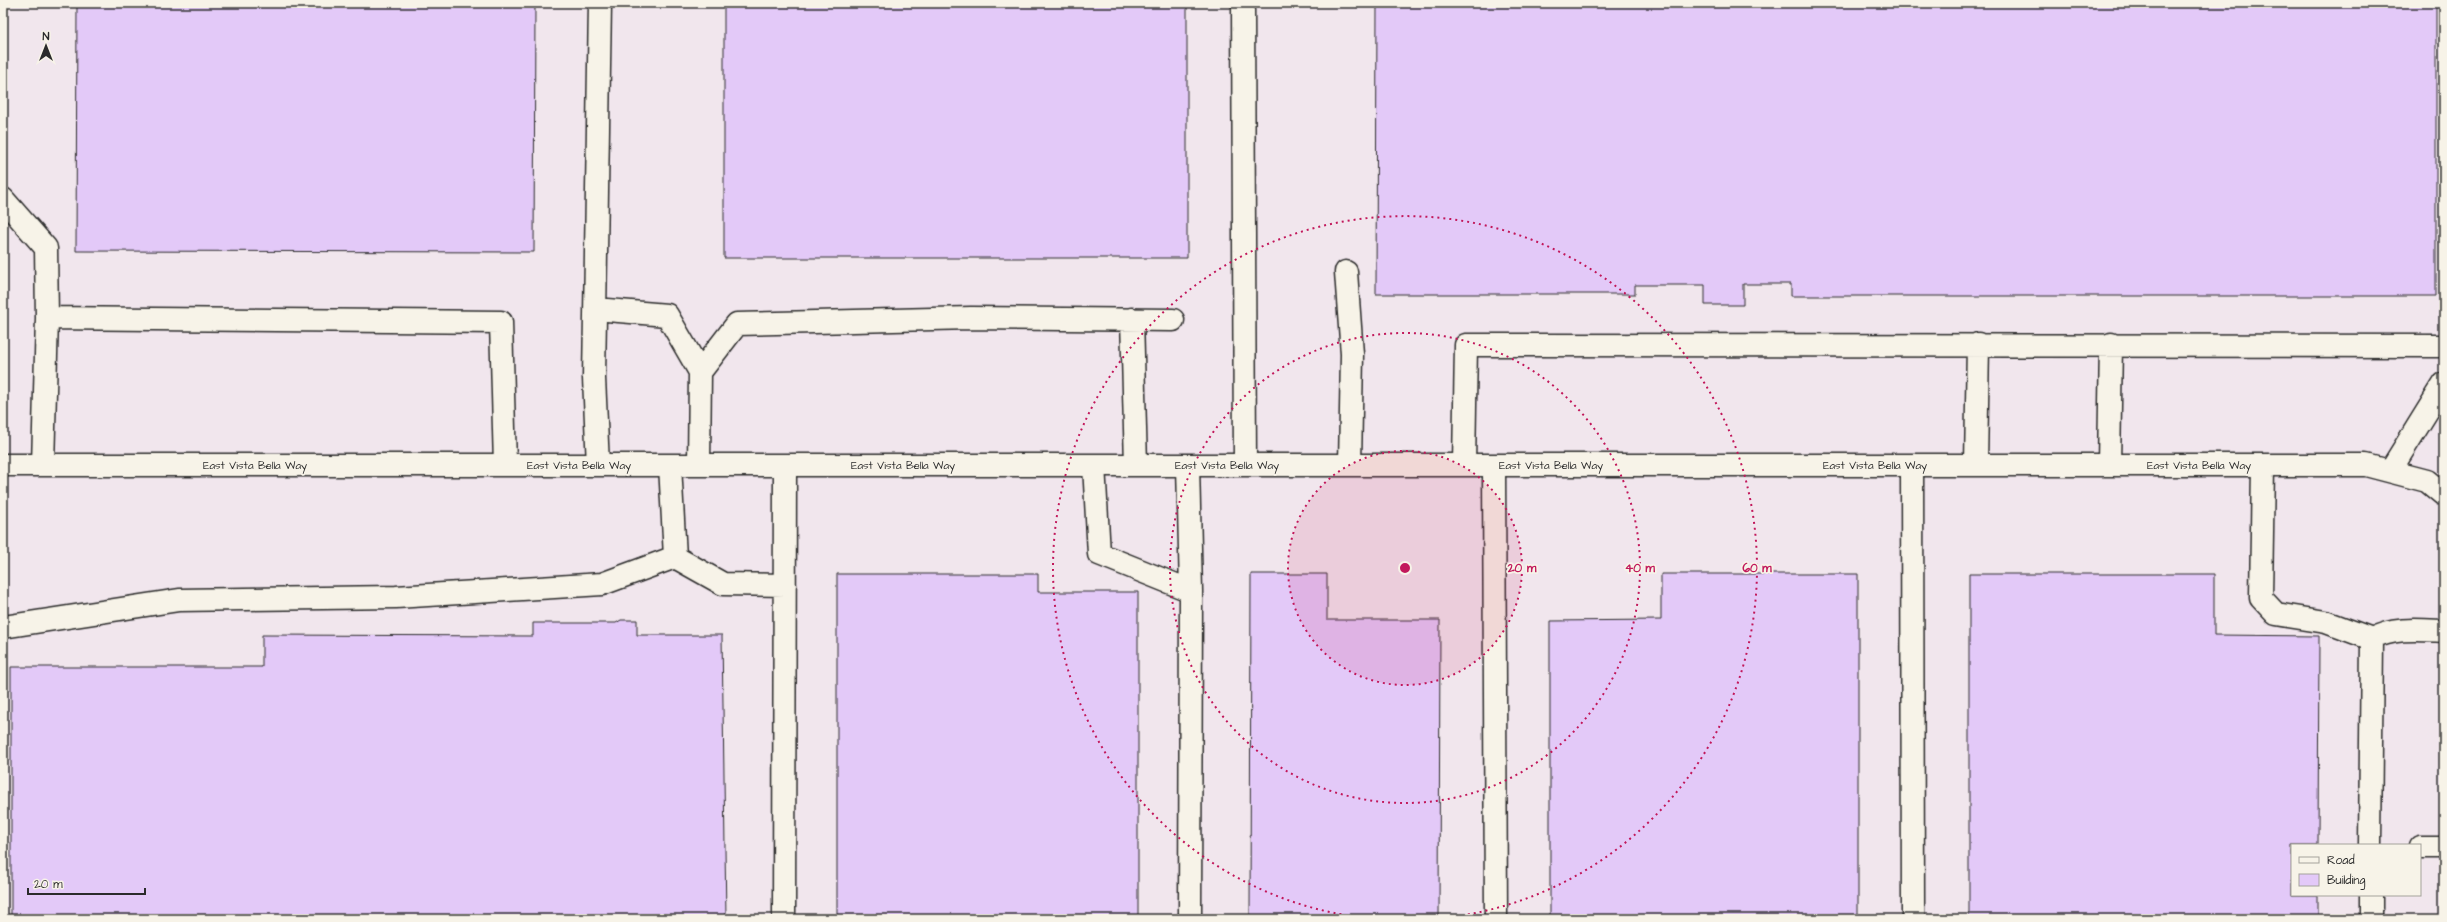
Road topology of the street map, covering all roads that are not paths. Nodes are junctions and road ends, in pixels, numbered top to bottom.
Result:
1 (600, 3) edge
2 (1242, 3) edge
3 (3, 199) edge
4 (1346, 272) dead end
5 (595, 309) junction
6 (47, 318) junction
7 (1132, 319) junction
8 (1173, 320) dead end
9 (1978, 344) junction
10 (2111, 344) junction
11 (2444, 346) edge
12 (700, 372) junction
13 (2444, 384) edge
14 (3, 465) edge
15 (43, 465) junction
16 (505, 465) junction
17 (598, 465) junction
18 (670, 465) junction
19 (699, 465) junction
20 (785, 465) junction
21 (1094, 465) junction
22 (1136, 465) junction
23 (1188, 465) junction
24 (1245, 465) junction
25 (1350, 465) junction
26 (1464, 465) junction
27 (1494, 465) junction
28 (1912, 465) junction
29 (1976, 465) junction
30 (2109, 465) junction
31 (2263, 465) junction
32 (2390, 471) junction
33 (2444, 495) edge
34 (675, 557) junction
35 (785, 585) junction
36 (1191, 591) junction
37 (3, 627) edge
38 (2444, 631) edge
39 (2372, 639) junction
40 (2370, 844) edge
41 (2421, 847) edge
42 (2444, 847) edge
43 (2371, 896) edge
44 (784, 919) edge
45 (1190, 919) edge
46 (1496, 919) edge
47 (1913, 919) edge
48 (2371, 919) edge

1 - 5 street
2 - 24 street
3 - 6 street
4 - 25 street
5 - 12 street
5 - 17 street
6 - 15 street
6 - 16 street
7 - 8 street
7 - 12 street
7 - 22 street
9 - 10 street
9 - 26 street
9 - 29 street
10 - 11 street
10 - 30 street
12 - 19 street
13 - 32 street
14 - 15 street, East Vista Bella Way
15 - 16 street, East Vista Bella Way
16 - 17 street, East Vista Bella Way
17 - 18 street, East Vista Bella Way
18 - 19 street, East Vista Bella Way
18 - 34 street
19 - 20 street, East Vista Bella Way
20 - 21 street, East Vista Bella Way
20 - 35 street
21 - 22 street, East Vista Bella Way
21 - 36 street
22 - 23 street, East Vista Bella Way
23 - 24 street, East Vista Bella Way
23 - 36 street
24 - 25 street, East Vista Bella Way
25 - 26 street, East Vista Bella Way
26 - 27 street, East Vista Bella Way
27 - 28 street, East Vista Bella Way
27 - 46 street
28 - 29 street, East Vista Bella Way
28 - 47 street
29 - 30 street, East Vista Bella Way
30 - 31 street, East Vista Bella Way
31 - 32 street, East Vista Bella Way
31 - 39 street
32 - 33 street, East Vista Bella Way
34 - 35 street
34 - 37 street
35 - 44 street
36 - 45 street
38 - 39 street
39 - 40 street
41 - 42 street
43 - 48 street

